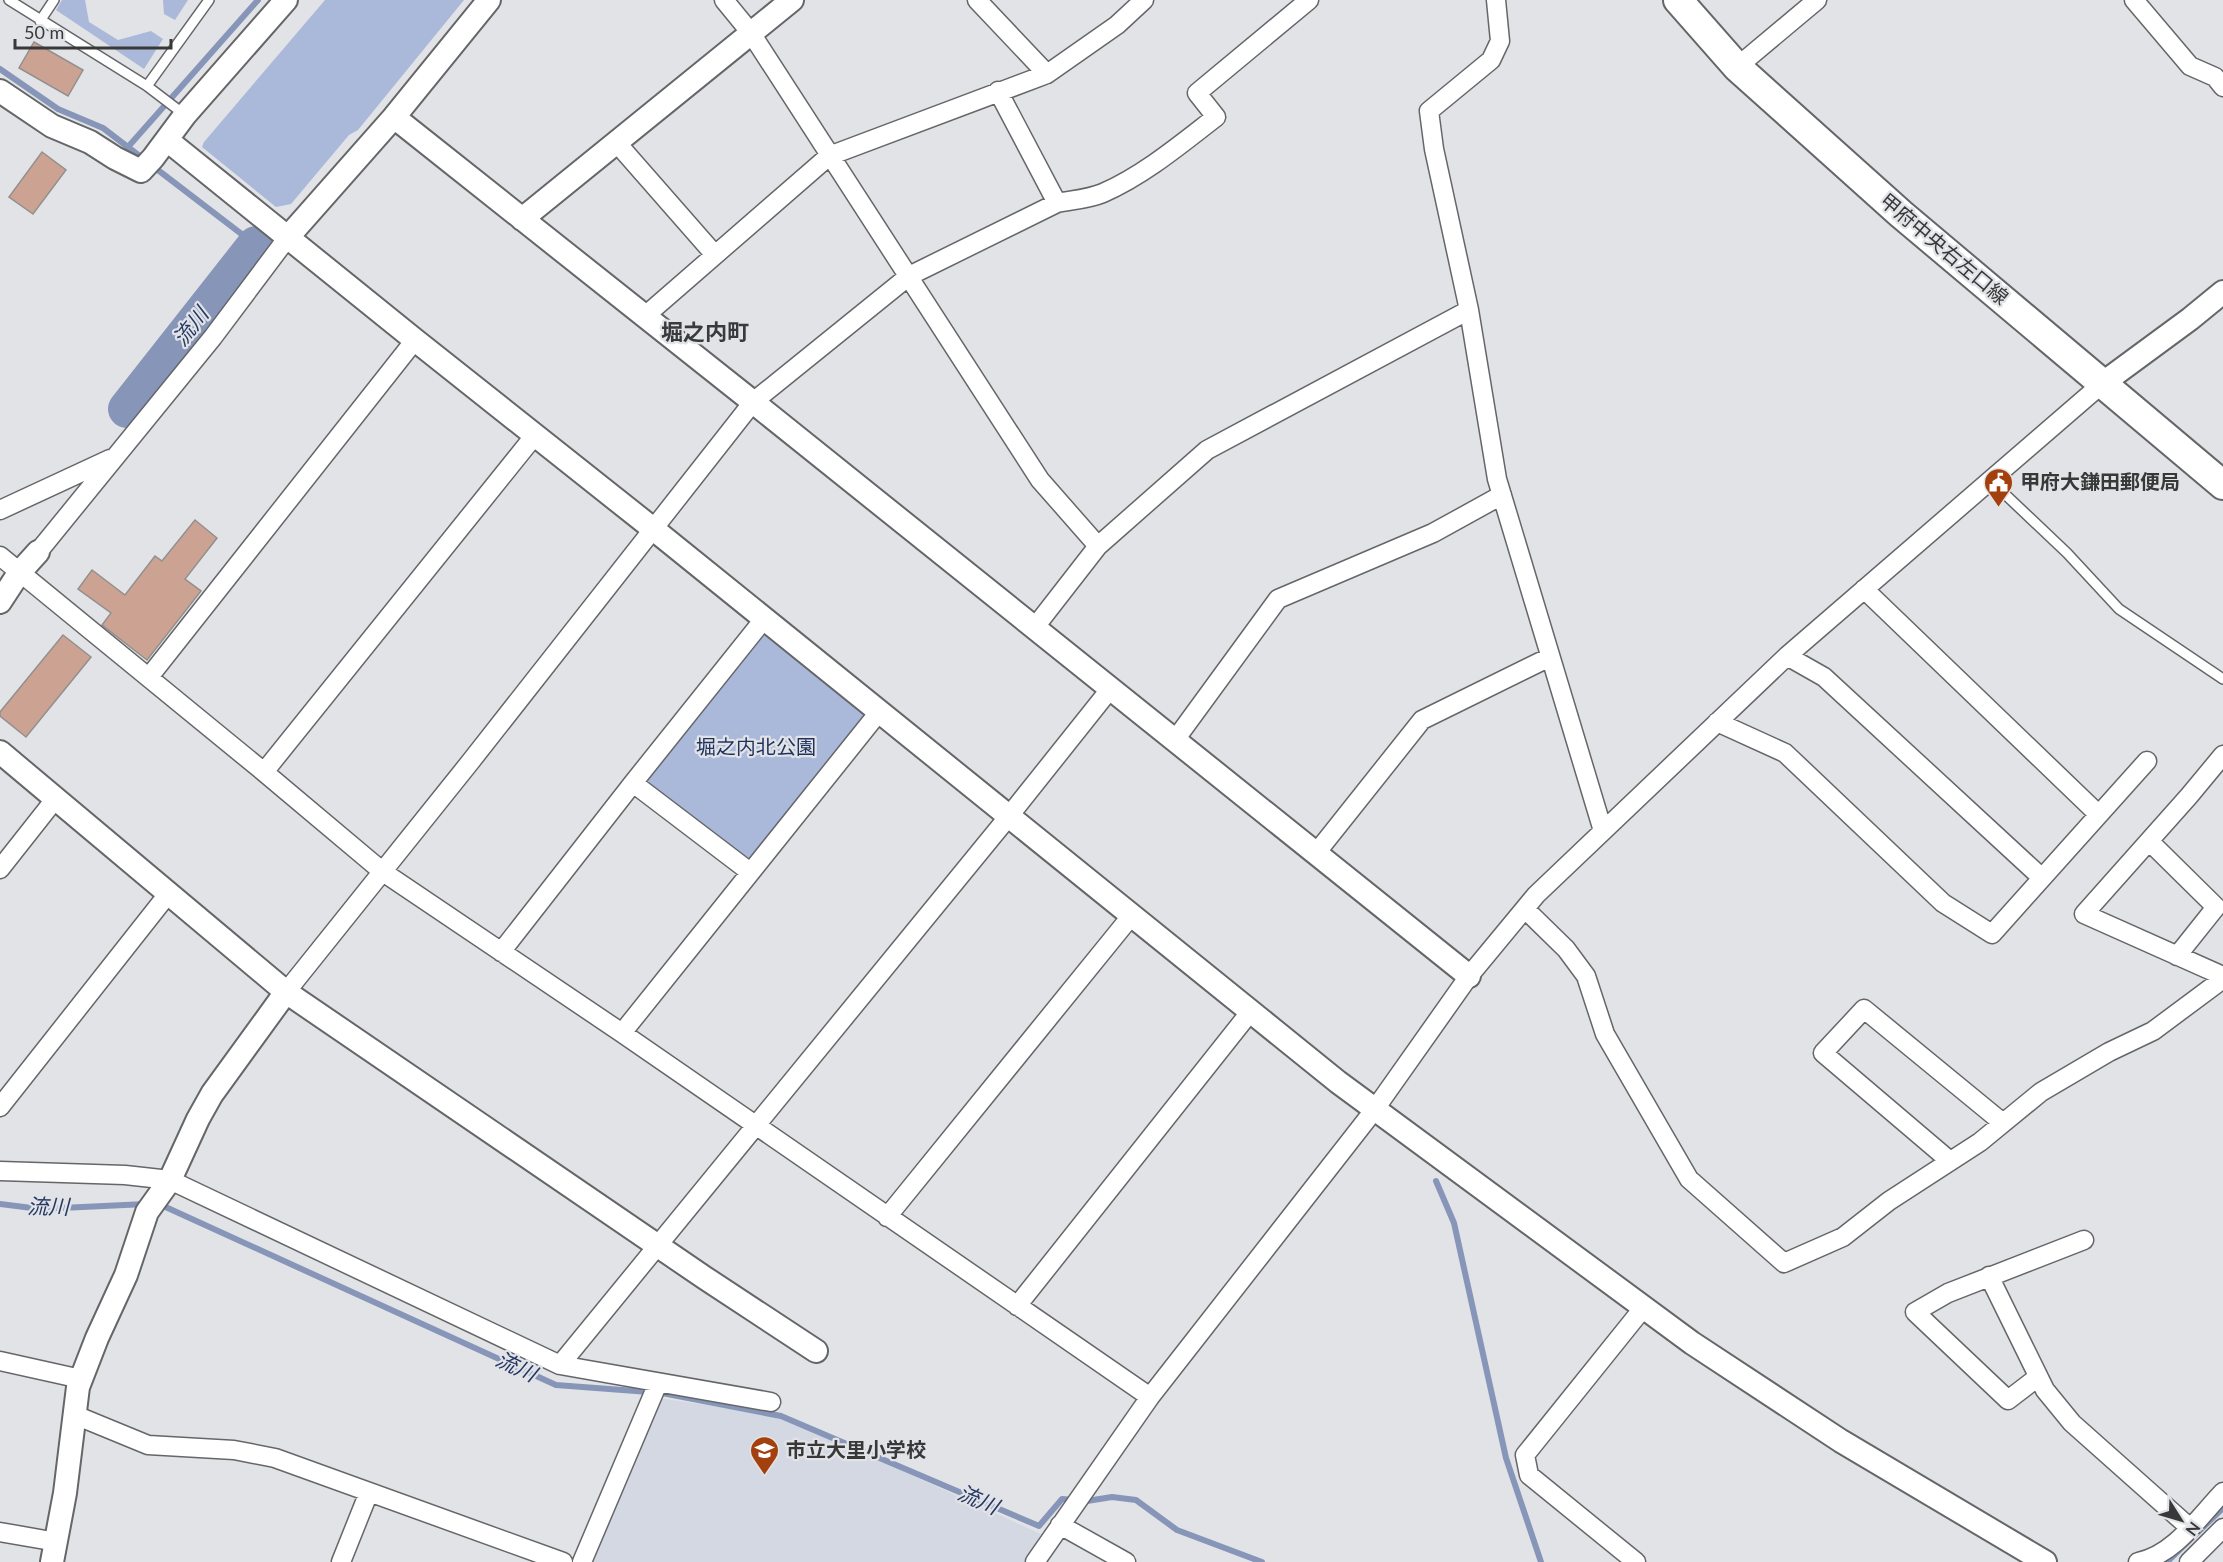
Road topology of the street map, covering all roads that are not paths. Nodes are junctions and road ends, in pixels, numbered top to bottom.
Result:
1 (9, 0) edge
2 (54, 0) edge
3 (209, 0) edge
4 (286, 0) edge
5 (489, 0) edge
6 (724, 0) edge
7 (792, 0) edge
8 (977, 0) edge
9 (1144, 0) edge
10 (1309, 0) edge
11 (1496, 0) edge
12 (1678, 0) edge
13 (1817, 0) edge
14 (2133, 0) edge
15 (40, 21) junction
16 (751, 33) junction
17 (1737, 67) junction
18 (1047, 74) junction
19 (147, 86) junction
20 (2223, 87) edge
21 (0, 91) edge
22 (998, 91) junction
23 (180, 111) junction
24 (394, 117) junction
25 (616, 142) junction
26 (153, 156) junction
27 (829, 156) junction
28 (1057, 203) junction
29 (522, 219) junction
30 (288, 237) junction
31 (715, 255) junction
32 (909, 276) junction
33 (2223, 292) edge
34 (1469, 310) junction
35 (645, 316) junction
36 (415, 340) junction
37 (2103, 383) junction
38 (753, 402) junction
39 (535, 435) junction
40 (116, 457) junction
41 (1990, 480) junction
42 (2223, 485) edge
43 (1502, 495) junction
44 (0, 510) edge
45 (652, 528) junction
46 (1098, 546) junction
47 (38, 552) joint
48 (0, 556) edge
49 (19, 573) junction
50 (1864, 589) junction
51 (0, 602) edge
52 (764, 619) junction
53 (1035, 627) junction
54 (1787, 656) junction
55 (1550, 657) junction
56 (149, 677) junction
57 (2223, 679) edge
58 (1111, 688) junction
59 (879, 712) junction
60 (1717, 722) junction
61 (1175, 740) junction
62 (0, 752) edge
63 (2223, 755) edge
64 (2147, 760) dead end
65 (264, 772) junction
66 (633, 783) junction
67 (56, 798) junction
68 (2098, 814) junction
69 (1009, 816) junction
70 (1603, 831) junction
71 (2150, 841) junction
72 (1317, 852) junction
73 (0, 869) edge
74 (750, 872) junction
75 (382, 873) junction
76 (2042, 878) junction
77 (168, 894) junction
78 (1525, 909) junction
79 (1132, 915) junction
80 (501, 952) junction
81 (2177, 956) junction
82 (1469, 976) junction
83 (2223, 977) edge
84 (286, 992) junction
85 (1251, 1011) junction
86 (622, 1033) junction
87 (0, 1107) edge
88 (1376, 1109) junction
89 (2003, 1123) junction
90 (755, 1126) junction
91 (1950, 1161) junction
92 (0, 1171) edge
93 (166, 1185) junction
94 (887, 1217) junction
95 (2084, 1240) dead end
96 (657, 1245) junction
97 (1989, 1275) junction
98 (1017, 1306) junction
99 (1644, 1307) junction
100 (816, 1351) dead end
101 (0, 1361) edge
102 (560, 1365) junction
103 (2038, 1377) junction
104 (81, 1379) junction
105 (656, 1388) junction
106 (1150, 1397) junction
107 (771, 1402) dead end
108 (75, 1415) junction
109 (369, 1492) junction
110 (2223, 1492) edge
111 (1069, 1511) junction
112 (2189, 1527) junction
113 (2223, 1528) edge
114 (0, 1532) edge
115 (55, 1552) edge
116 (341, 1562) edge
117 (563, 1562) edge
118 (582, 1562) edge
119 (1035, 1562) edge
120 (1126, 1562) edge
121 (1636, 1562) edge
122 (2045, 1562) edge
123 (2138, 1562) edge
124 (2189, 1562) edge

1 - 15 lane
2 - 15 lane
3 - 19 lane
4 - 23 street
5 - 24 street
6 - 16 street
7 - 16 street
8 - 18 street
9 - 18 street
10 - 28 street
11 - 34 street
12 - 17 main road, 甲府中央右左口線
13 - 17 street
14 - 20 street
15 - 19 lane
16 - 25 street
16 - 27 street
17 - 37 main road, 甲府中央右左口線
18 - 22 street
19 - 23 lane
21 - 26 street
22 - 27 street
22 - 28 street
23 - 26 street
24 - 29 street
24 - 30 street
25 - 29 street
25 - 31 street
26 - 30 street
27 - 31 street
27 - 32 street
28 - 32 street
29 - 35 street
30 - 36 street
30 - 40 street
31 - 35 street
32 - 38 street
32 - 46 street
33 - 37 street
34 - 43 street
34 - 46 street
35 - 38 street
36 - 39 street
36 - 56 street
37 - 41 street
37 - 42 main road, 甲府中央右左口線
38 - 45 street
38 - 53 street
39 - 45 street
39 - 65 street
40 - 44 street
40 - 47 street
41 - 50 street
41 - 57 lane
43 - 55 street
43 - 61 street
45 - 52 street
45 - 75 street
46 - 53 street
47 - 49 street
48 - 49 street
49 - 51 street
49 - 56 street
50 - 54 street
50 - 68 street
52 - 59 street
52 - 66 street
53 - 58 street
54 - 60 street
54 - 76 street
55 - 70 street
55 - 72 street
56 - 65 street
58 - 61 street
58 - 69 street
59 - 69 street
59 - 74 street
60 - 70 street
60 - 76 street
61 - 72 street
62 - 67 street
63 - 71 street
64 - 68 street
65 - 75 street
66 - 74 street
66 - 80 street
67 - 73 street
67 - 77 street
68 - 76 street
69 - 79 street
69 - 90 street
70 - 78 street
71 - 81 street
71 - 81 street
72 - 82 street
74 - 86 street
75 - 80 street
75 - 84 street
77 - 84 street
77 - 87 street
78 - 82 street
78 - 91 street
79 - 85 street
79 - 94 street
80 - 86 street
81 - 83 street
82 - 88 street
83 - 89 street
84 - 93 street
84 - 96 street
85 - 88 street
85 - 98 street
86 - 90 street
88 - 99 street
88 - 106 street
89 - 91 street
89 - 91 street
90 - 94 street
90 - 96 street
92 - 93 street
93 - 102 street
93 - 104 street
94 - 98 street
95 - 97 street
96 - 100 street
96 - 102 street
97 - 103 street
97 - 103 street
98 - 106 street
99 - 121 street
99 - 122 street
101 - 104 street
102 - 105 street
103 - 112 street
104 - 108 street
105 - 107 street
105 - 118 street
106 - 111 street
108 - 109 street
108 - 115 street
109 - 116 street
109 - 117 street
110 - 112 street
111 - 119 street
111 - 120 street
112 - 123 street
113 - 124 street
114 - 115 street

